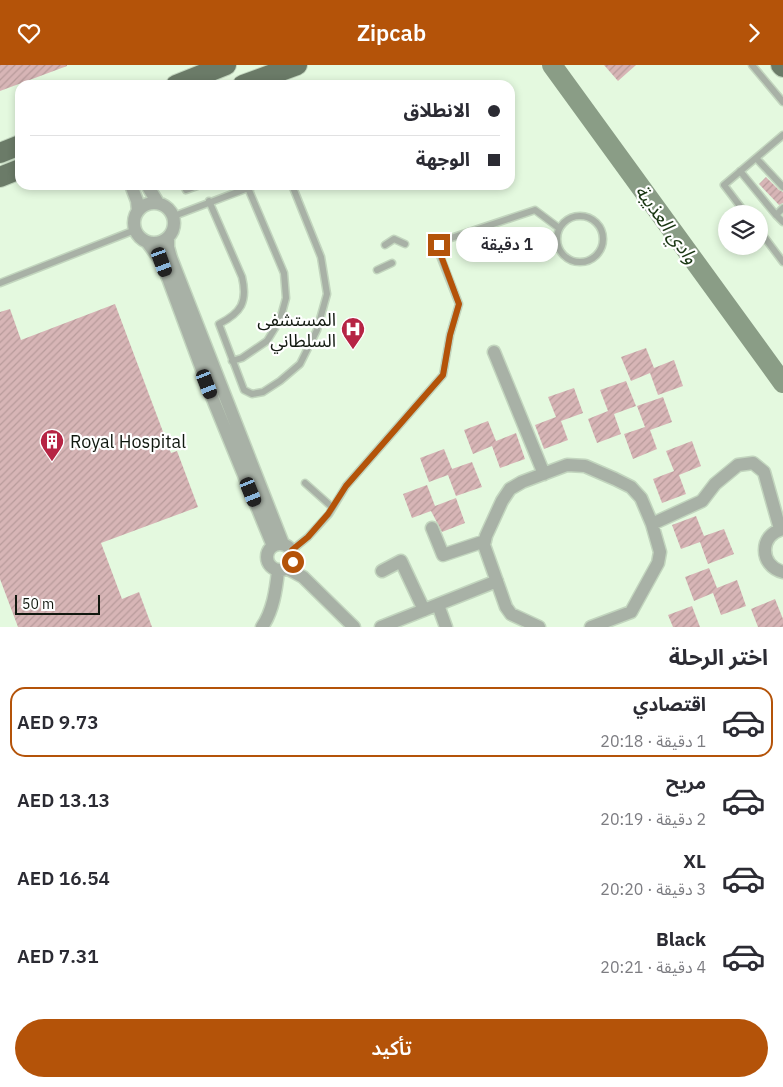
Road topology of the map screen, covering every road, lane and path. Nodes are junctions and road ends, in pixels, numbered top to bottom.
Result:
1 (226, 65) edge
2 (297, 65) edge
3 (752, 65) edge
4 (188, 80) edge
5 (256, 80) edge
6 (783, 102) edge
7 (783, 136) edge
8 (15, 142) edge
9 (0, 146) edge
10 (15, 147) edge
11 (0, 153) edge
12 (756, 158) junction
13 (15, 171) edge
14 (740, 171) junction
15 (0, 177) edge
16 (783, 187) edge
17 (133, 190) edge
18 (150, 190) edge
19 (238, 190) edge
20 (244, 190) edge
21 (294, 190) edge
22 (209, 201) junction
23 (158, 203) junction
24 (739, 205) edge
25 (783, 208) edge
26 (138, 211) junction
27 (776, 215) junction
28 (174, 216) junction
29 (783, 222) edge
30 (559, 228) junction
31 (135, 230) junction
32 (168, 238) junction
33 (147, 241) junction
34 (768, 242) edge
35 (406, 243) dead end
36 (385, 245) dead end
37 (783, 261) edge
38 (392, 263) dead end
39 (376, 270) dead end
40 (0, 283) edge
41 (494, 351) dead end
42 (232, 361) junction
43 (544, 474) junction
44 (305, 483) dead end
45 (332, 507) junction
46 (652, 524) junction
47 (432, 528) dead end
48 (782, 529) edge
49 (485, 541) junction
50 (283, 547) junction
51 (283, 570) junction
52 (382, 571) dead end
53 (783, 571) edge
54 (497, 581) junction
55 (438, 605) junction
56 (424, 610) junction
57 (596, 626) edge
58 (262, 627) edge
59 (354, 627) edge
60 (380, 627) edge
61 (446, 627) edge
62 (537, 627) edge

1 - 4 main road
2 - 5 main road
3 - 6 lane
7 - 12 lane
8 - 9 lane
10 - 11 main road
12 - 14 lane
12 - 16 lane
13 - 15 main road
14 - 24 lane
14 - 27 lane
17 - 26 street
18 - 23 street
19 - 22 lane
20 - 42 lane
21 - 42 lane
22 - 28 lane
22 - 42 lane
23 - 26 street
23 - 28 street
25 - 27 lane
26 - 31 street
27 - 29 lane
28 - 32 street
30 - 30 lane
30 - 45 lane
31 - 33 street
31 - 40 lane
32 - 33 street
32 - 50 street
33 - 50 street
34 - 37 lane
35 - 36 lane
38 - 39 lane
41 - 43 street
43 - 46 street
43 - 49 street
44 - 45 lane
45 - 50 lane
46 - 48 street
46 - 57 street
47 - 49 street
48 - 53 street
49 - 54 street
50 - 51 street
50 - 51 street
51 - 58 street
51 - 59 street
52 - 56 street
54 - 55 street
54 - 62 street
55 - 56 street
55 - 61 street
56 - 60 street

